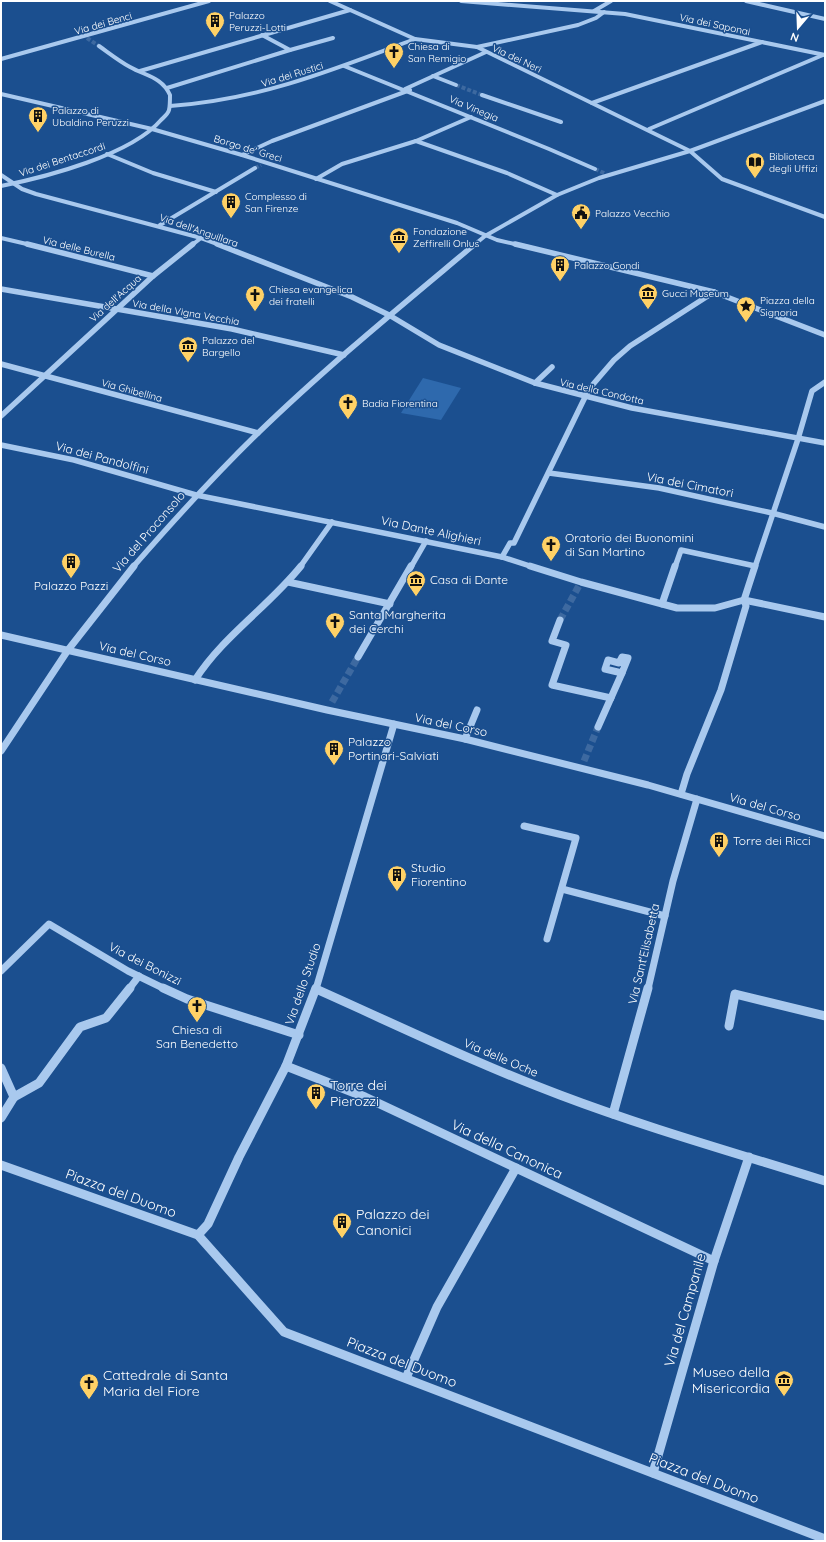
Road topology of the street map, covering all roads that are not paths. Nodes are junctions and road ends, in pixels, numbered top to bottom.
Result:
1 (209, 1) edge
2 (330, 1) edge
3 (460, 1) edge
4 (611, 1) edge
5 (746, 1) edge
6 (546, 4) dead end
7 (542, 7) junction
8 (350, 10) junction
9 (594, 11) junction
10 (604, 12) junction
11 (825, 19) edge
12 (262, 35) junction
13 (333, 38) dead end
14 (415, 39) junction
15 (762, 42) junction
16 (99, 46) tunnel mouth
17 (477, 47) junction
18 (290, 50) junction
19 (486, 52) junction
20 (824, 55) edge
21 (1, 59) edge
22 (344, 66) junction
23 (140, 71) junction
24 (434, 75) junction
25 (456, 85) tunnel mouth
26 (167, 88) junction
27 (407, 90) junction
28 (1, 94) edge
29 (482, 95) tunnel mouth
30 (825, 101) edge
31 (592, 103) junction
32 (170, 106) junction
33 (470, 117) junction
34 (561, 122) dead end
35 (649, 129) junction
36 (152, 130) junction
37 (416, 141) junction
38 (690, 151) junction
39 (107, 154) junction
40 (242, 155) junction
41 (255, 168) tunnel mouth
42 (595, 168) tunnel mouth
43 (1, 175) edge
44 (316, 179) junction
45 (13, 184) junction
46 (1, 186) edge
47 (216, 192) junction
48 (557, 195) junction
49 (825, 217) edge
50 (160, 225) junction
51 (485, 236) junction
52 (1, 238) edge
53 (201, 238) junction
54 (153, 276) junction
55 (1, 289) edge
56 (714, 292) junction
57 (116, 309) junction
58 (389, 315) junction
59 (825, 335) edge
60 (344, 355) junction
61 (1, 364) edge
62 (552, 367) dead end
63 (44, 376) junction
64 (825, 382) edge
65 (535, 383) junction
66 (585, 397) junction
67 (1, 416) edge
68 (258, 433) junction
69 (798, 439) junction
70 (825, 443) edge
71 (1, 445) edge
72 (549, 473) junction
73 (196, 496) junction
74 (772, 513) junction
75 (332, 522) junction
76 (825, 527) edge
77 (426, 541) junction
78 (502, 557) junction
79 (755, 566) junction
80 (288, 582) junction
81 (747, 600) junction
82 (660, 603) junction
83 (390, 604) junction
84 (825, 617) edge
85 (560, 620) tunnel mouth
86 (1, 635) edge
87 (68, 650) junction
88 (358, 657) tunnel mouth
89 (622, 673) dead end
90 (195, 680) junction
91 (611, 698) junction
92 (332, 702) tunnel mouth
93 (327, 710) junction
94 (477, 710) dead end
95 (394, 724) junction
96 (598, 727) tunnel mouth
97 (465, 739) junction
98 (1, 751) edge
99 (681, 794) junction
100 (697, 799) junction
101 (524, 826) dead end
102 (825, 836) edge
103 (562, 889) junction
104 (664, 916) junction
105 (546, 939) dead end
106 (1, 971) edge
107 (140, 976) junction
108 (316, 989) junction
109 (825, 1016) edge
110 (729, 1026) dead end
111 (299, 1035) junction
112 (286, 1066) junction
113 (1, 1068) edge
114 (14, 1097) junction
115 (613, 1114) junction
116 (1, 1118) edge
117 (749, 1157) junction
118 (1, 1165) edge
119 (516, 1168) junction
120 (825, 1181) edge
121 (198, 1235) junction
122 (714, 1261) junction
123 (406, 1378) junction
124 (653, 1473) junction
125 (825, 1539) edge

1 - 21 street, Via dei Benci
2 - 8 street, Via dei Neri
3 - 7 street, Via dei Saponai
4 - 9 street
5 - 11 street
6 - 7 street
7 - 9 street, Via dei Saponai
8 - 12 street
8 - 14 street, Via dei Neri
9 - 10 street, Via dei Saponai
10 - 15 street, Via dei Saponai
10 - 17 street
12 - 18 street
12 - 23 street
13 - 18 street
14 - 17 street, Via dei Neri
14 - 22 street, Via dei Rustici
15 - 20 street, Via dei Saponai
15 - 31 street
16 - 23 street
17 - 19 street, Via dei Neri
18 - 26 street
19 - 24 street
19 - 31 street, Via dei Neri
20 - 35 street
22 - 27 street, Via Vinegia
22 - 32 street, Via dei Rustici
23 - 26 street
24 - 25 street
24 - 27 street
26 - 32 street
27 - 33 street, Via Vinegia
27 - 40 street
28 - 36 street, Borgo de' Greci
29 - 34 street
30 - 38 street, Via del Proconsolo
31 - 35 street, Via dei Neri
32 - 36 street, Via dei Bentaccordi
33 - 37 street
33 - 42 street, Via Vinegia
35 - 38 street, Via dei Neri
36 - 39 street, Via dei Bentaccordi
36 - 40 street, Borgo de' Greci
37 - 44 street
37 - 48 street
38 - 48 street, Via del Proconsolo
38 - 49 street, Via dei Neri
39 - 45 street, Via dei Bentaccordi
39 - 47 street
40 - 44 street, Borgo de' Greci
41 - 47 street
43 - 45 street, Via dell'Anguillara
44 - 51 street, Borgo de' Greci
45 - 46 street, Via dei Bentaccordi
45 - 50 street, Via dell'Anguillara
47 - 50 street
48 - 51 street, Via del Proconsolo
50 - 53 street, Via dell'Anguillara
51 - 56 street, Borgo de' Greci
51 - 58 street, Via del Proconsolo
52 - 54 street, Via delle Burella
53 - 54 street, Via dell'Acqua
53 - 58 street, Via dell'Anguillara
54 - 57 street, Via dell'Acqua
55 - 57 street, Via della Vigna Vecchia
56 - 59 street, Borgo de' Greci
56 - 66 street
57 - 60 street, Via della Vigna Vecchia
57 - 63 street, Via dell'Acqua
58 - 60 street, Via del Proconsolo
58 - 65 street, Via della Condotta
60 - 68 street, Via del Proconsolo
61 - 63 street, Via Ghibellina
62 - 65 street
63 - 67 street, Via dell'Acqua
63 - 68 street, Via Ghibellina
64 - 69 street
65 - 66 street, Via della Condotta
66 - 69 street, Via della Condotta
66 - 72 street
68 - 73 street, Via del Proconsolo
69 - 70 street, Via della Condotta
69 - 74 street
71 - 73 street, Via dei Pandolfini
72 - 74 street, Via dei Cimatori
72 - 78 street
73 - 75 street, Via Dante Alighieri
73 - 87 street, Via del Proconsolo
74 - 76 street, Via dei Cimatori
74 - 79 street
75 - 77 street, Via Dante Alighieri
75 - 80 street
77 - 78 street, Via Dante Alighieri
77 - 83 street
78 - 82 street, Via Dante Alighieri
79 - 81 street
79 - 82 street
80 - 83 street
80 - 90 street
81 - 82 street, Via Dante Alighieri
81 - 84 street
81 - 99 street
83 - 88 street
85 - 91 street
86 - 87 street, Via del Corso
87 - 90 street, Via del Corso
87 - 98 street, Via del Proconsolo
89 - 91 street
90 - 93 street, Via del Corso
91 - 96 street
92 - 93 street
93 - 95 street, Via del Corso
94 - 97 street
95 - 97 street, Via del Corso
95 - 108 street, Via dello Studio
97 - 99 street, Via del Corso
99 - 100 street, Via del Corso
100 - 102 street, Via del Corso
100 - 104 street, Via Sant'Elisabetta
101 - 103 street
103 - 104 street
103 - 105 street
104 - 115 street, Via Sant'Elisabetta
106 - 107 street, Via dei Bonizzi
107 - 111 street, Via dei Bonizzi
107 - 114 street
108 - 111 street, Via dello Studio
108 - 115 street, Via delle Oche
109 - 110 street
111 - 112 street, Via dello Studio
112 - 119 street, Via della Canonica
112 - 121 street, Via dello Studio
113 - 114 street
114 - 116 street
115 - 117 street
117 - 120 street
117 - 122 street, Via del Campanile
118 - 121 street, Piazza del Duomo
119 - 122 street, Via della Canonica
119 - 123 street
121 - 123 street, Piazza del Duomo
122 - 124 street, Via del Campanile
123 - 124 street, Piazza del Duomo
124 - 125 street, Piazza del Duomo

